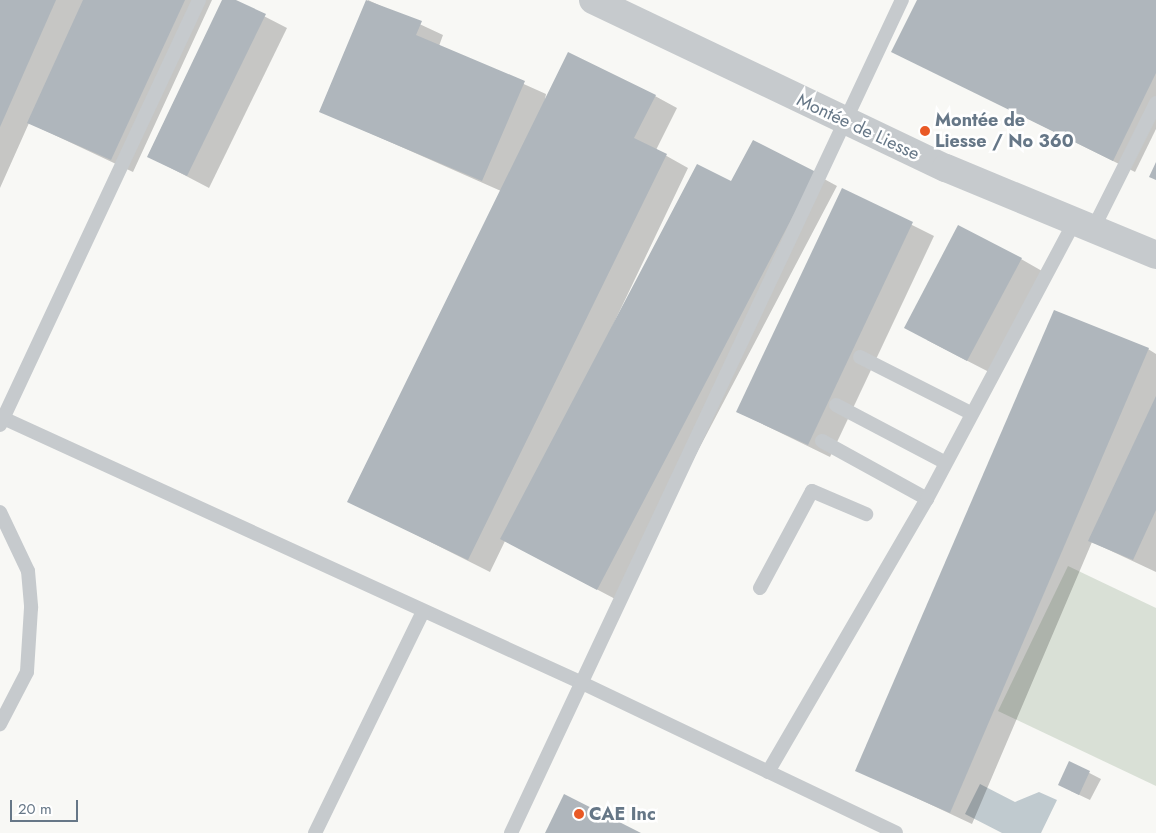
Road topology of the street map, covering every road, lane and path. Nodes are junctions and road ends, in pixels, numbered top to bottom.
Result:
1 (199, 0) edge
2 (593, 0) edge
3 (902, 0) edge
4 (1156, 103) edge
5 (845, 122) junction
6 (1084, 225) junction
7 (1156, 255) edge
8 (860, 357) dead end
9 (836, 405) dead end
10 (970, 413) junction
11 (2, 422) edge
12 (822, 440) dead end
13 (944, 462) junction
14 (926, 499) junction
15 (0, 512) edge
16 (866, 514) dead end
17 (760, 588) dead end
18 (423, 612) junction
19 (580, 682) junction
20 (0, 724) edge
21 (768, 772) junction
22 (315, 833) edge
23 (510, 833) edge
24 (896, 833) edge

1 - 11 lane
2 - 5 street, Montée de Liesse
3 - 5 lane
4 - 6 lane
5 - 6 street, Montée de Liesse
5 - 19 lane
6 - 7 street, Montée de Liesse
6 - 10 lane
8 - 10 lane
9 - 13 lane
10 - 13 lane
11 - 18 lane
12 - 14 lane
13 - 14 lane
14 - 21 lane
15 - 20 lane
16 - 17 lane
18 - 19 lane
18 - 22 lane
19 - 21 lane
19 - 23 lane
21 - 24 lane

